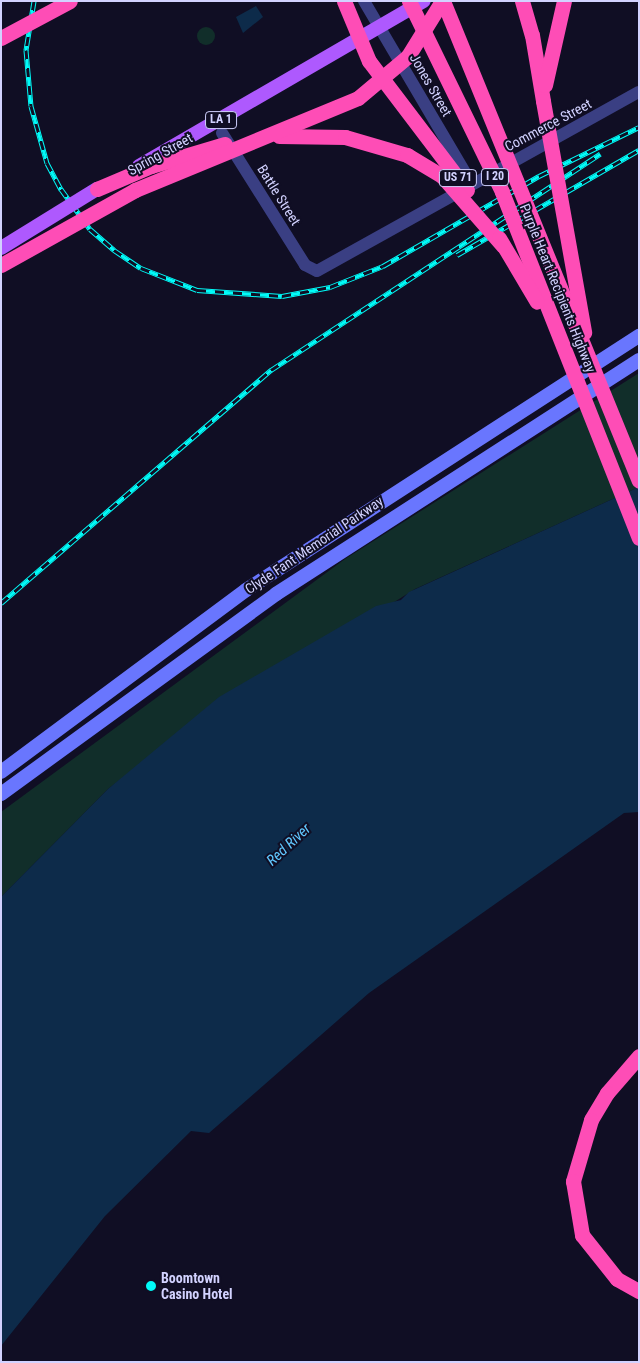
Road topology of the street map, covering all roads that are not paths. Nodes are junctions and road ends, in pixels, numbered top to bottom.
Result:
1 (57, 1) edge
2 (70, 1) edge
3 (344, 1) edge
4 (364, 1) edge
5 (409, 1) edge
6 (424, 1) edge
7 (443, 1) edge
8 (522, 1) edge
9 (564, 1) edge
10 (380, 27) junction
11 (1, 37) edge
12 (639, 92) edge
13 (542, 101) junction
14 (222, 133) dead end
15 (472, 184) junction
16 (97, 190) junction
17 (503, 246) junction
18 (1, 248) edge
19 (1, 265) edge
20 (313, 270) joint
21 (639, 336) edge
22 (588, 355) junction
23 (569, 358) junction
24 (639, 360) edge
25 (639, 481) edge
26 (639, 538) edge
27 (1, 772) edge
28 (1, 794) edge
29 (639, 1056) edge
30 (639, 1291) edge

1 - 11 main road, bridge
2 - 11 highway, bridge
3 - 17 highway, US 71, bridge
4 - 10 street, Jones Street
5 - 23 highway, Purple Heart Recipients Highway / I 20, bridge
6 - 10 main road, Spring Street / LA 1
7 - 19 highway, bridge
7 - 22 highway, Purple Heart Recipients Highway / I 20, bridge
8 - 13 highway
9 - 13 highway
10 - 15 street, Jones Street
10 - 16 main road, Spring Street / LA 1, bridge
12 - 15 street, Commerce Street
13 - 22 highway, bridge
14 - 20 street, Battle Street
15 - 20 street, Commerce Street
16 - 17 highway, bridge
16 - 18 main road, Spring Street / LA 1, bridge
17 - 23 highway, US 71, bridge
21 - 27 main road, Clyde Fant Memorial Parkway
22 - 25 highway, Purple Heart Recipients Highway / I 20, bridge
23 - 26 highway, Purple Heart Recipients Highway / I 20, bridge
24 - 28 main road, Clyde Fant Memorial Parkway
29 - 30 highway

